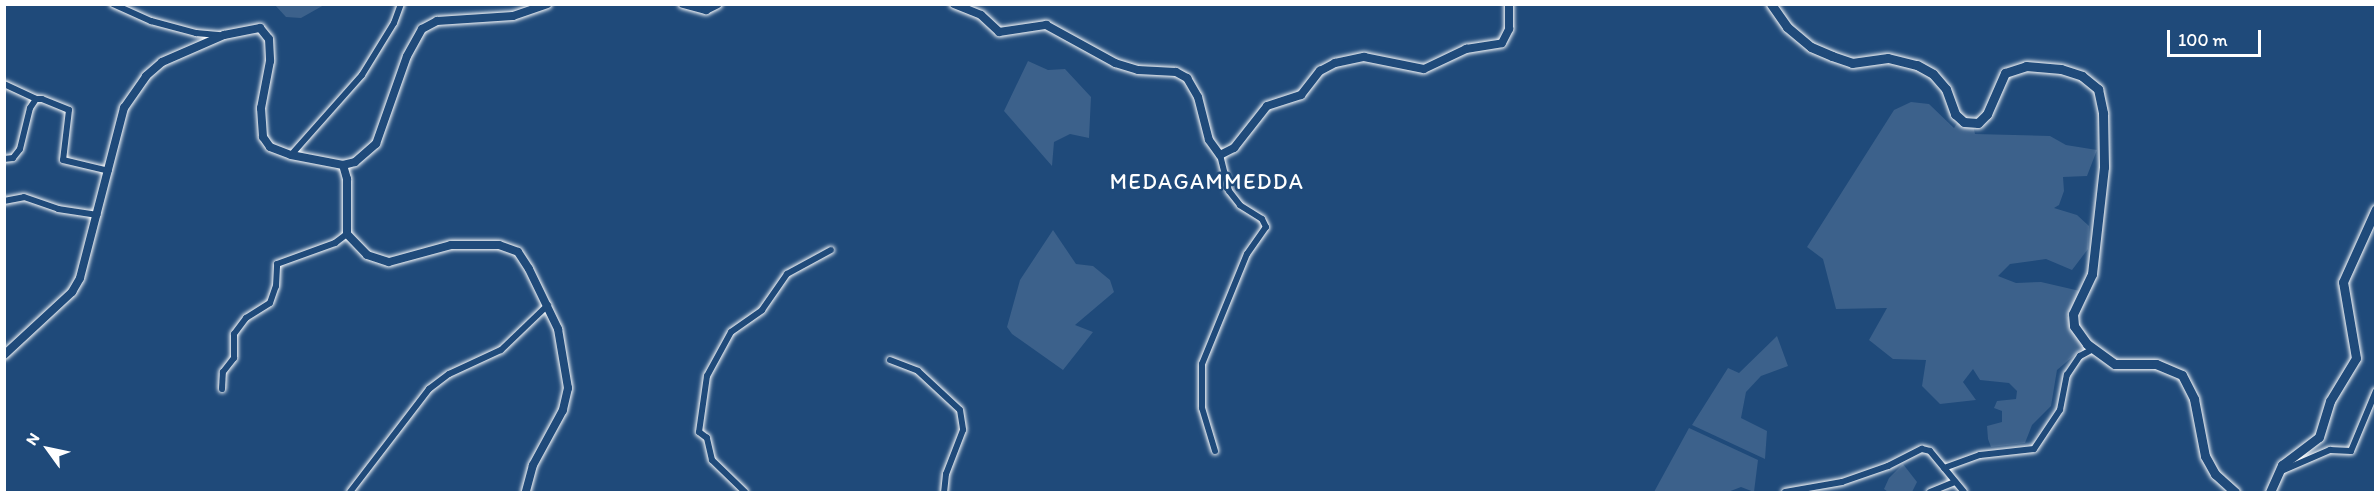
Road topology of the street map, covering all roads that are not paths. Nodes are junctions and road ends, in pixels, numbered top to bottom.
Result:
1 (113, 4) edge
2 (401, 4) edge
3 (547, 4) edge
4 (683, 4) edge
5 (718, 4) edge
6 (954, 4) edge
7 (1509, 4) edge
8 (1772, 4) edge
9 (224, 35) junction
10 (4, 84) edge
11 (36, 99) junction
12 (291, 154) junction
13 (1220, 155) junction
14 (4, 159) edge
15 (344, 165) junction
16 (109, 171) junction
17 (4, 201) edge
18 (2376, 209) edge
19 (99, 215) junction
20 (347, 234) junction
21 (831, 250) dead end
22 (548, 305) junction
23 (2093, 349) junction
24 (4, 355) edge
25 (891, 360) dead end
26 (222, 389) dead end
27 (2376, 391) edge
28 (1215, 451) dead end
29 (1944, 468) junction
30 (2277, 474) junction
31 (1955, 482) junction
32 (2271, 490) edge
33 (350, 492) edge
34 (526, 492) edge
35 (745, 492) edge
36 (944, 492) edge
37 (1785, 492) edge
38 (1930, 492) edge
39 (1964, 492) edge
40 (2235, 492) edge

1 - 9 street
2 - 12 street
3 - 15 street
4 - 5 street
6 - 13 street
7 - 13 street
8 - 23 main road
9 - 12 street
9 - 16 street
10 - 11 street
11 - 14 street
11 - 16 street
12 - 15 street
13 - 28 street
15 - 20 street
16 - 19 street
17 - 19 street
18 - 30 main road
19 - 24 street
20 - 22 street
20 - 26 street
21 - 35 street
22 - 33 street
22 - 34 street
23 - 29 street
23 - 40 main road
25 - 36 street
27 - 30 street
29 - 31 street
29 - 37 street
30 - 32 main road
31 - 38 street
31 - 39 street

